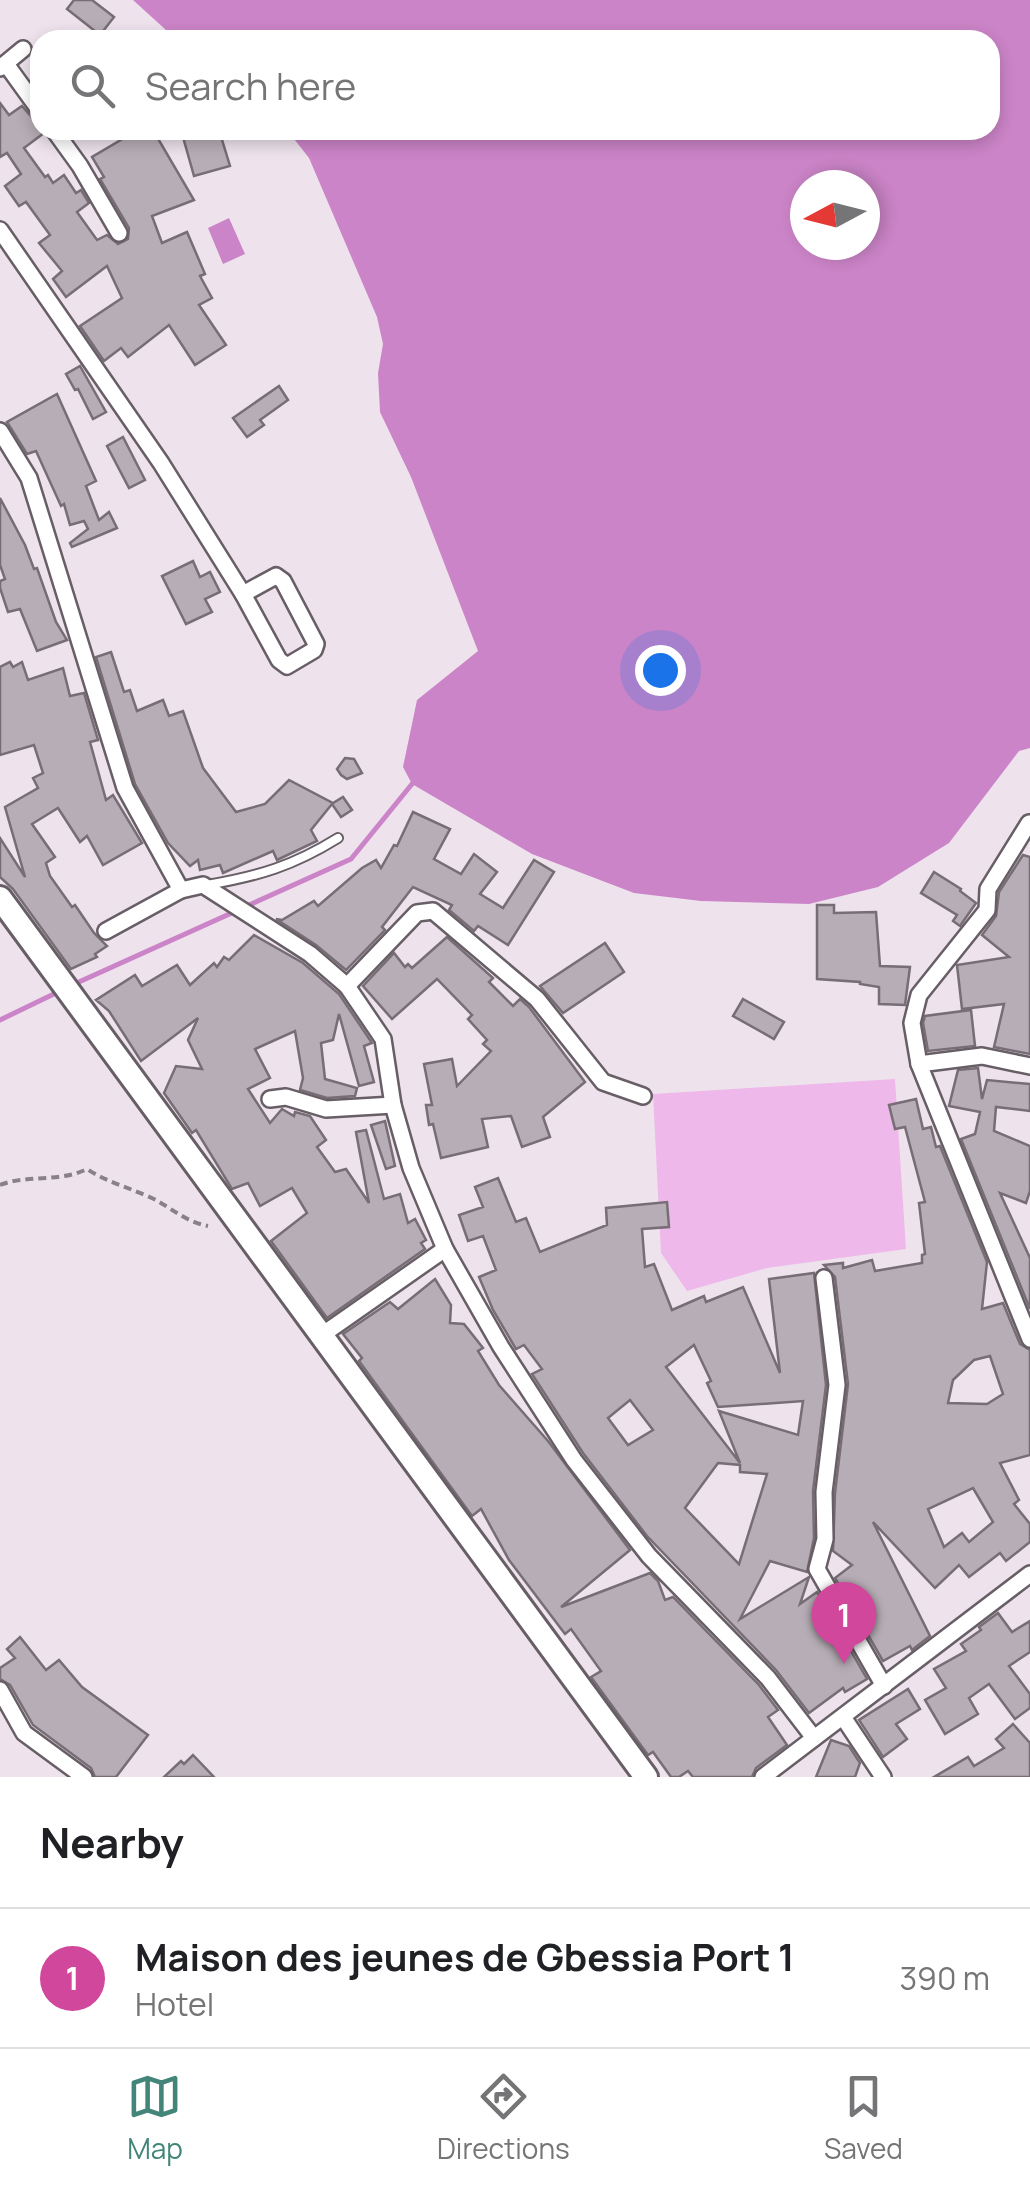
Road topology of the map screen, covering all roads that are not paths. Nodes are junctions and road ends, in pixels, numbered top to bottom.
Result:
1 (23, 49) dead end
2 (3, 66) edge
3 (30, 99) edge
4 (61, 140) edge
5 (0, 230) edge
6 (119, 234) dead end
7 (0, 431) edge
8 (243, 594) junction
9 (1029, 823) edge
10 (338, 838) dead end
11 (181, 890) junction
12 (210, 890) junction
13 (0, 898) edge
14 (106, 931) dead end
15 (348, 986) junction
16 (919, 1064) junction
17 (1030, 1066) edge
18 (643, 1096) dead end
19 (270, 1099) dead end
20 (393, 1105) junction
21 (445, 1249) junction
22 (824, 1278) dead end
23 (322, 1335) junction
24 (1030, 1340) edge
25 (1030, 1574) edge
26 (884, 1686) junction
27 (0, 1690) edge
28 (843, 1717) junction
29 (814, 1738) junction
30 (84, 1777) edge
31 (646, 1777) edge
32 (763, 1777) edge
33 (882, 1777) edge

1 - 2 street
2 - 3 street
4 - 6 street
5 - 8 street
7 - 11 street
8 - 8 street
9 - 16 street
10 - 12 lane
11 - 12 street
11 - 14 street
12 - 15 street
13 - 23 street
15 - 18 street
15 - 20 street
16 - 17 street
16 - 24 street
19 - 20 street
20 - 21 street
21 - 23 street
21 - 29 street
22 - 26 street
23 - 31 street
25 - 26 street
26 - 28 street
27 - 30 street
28 - 29 street
28 - 33 street
29 - 32 street

